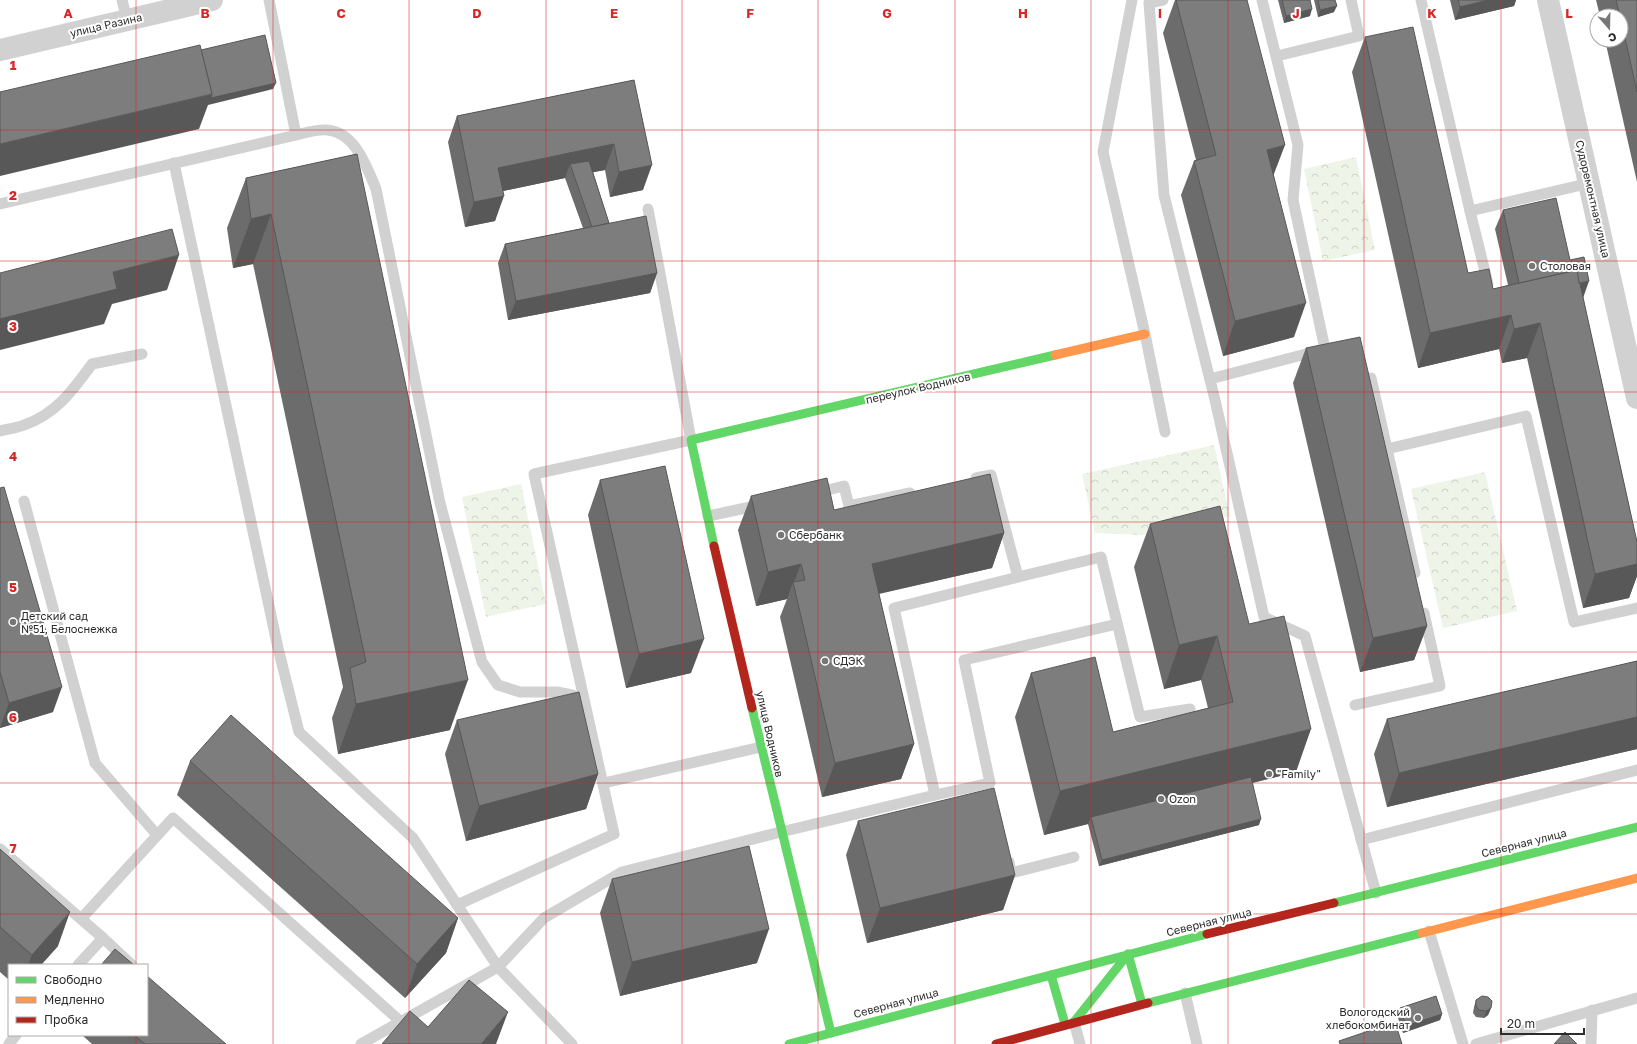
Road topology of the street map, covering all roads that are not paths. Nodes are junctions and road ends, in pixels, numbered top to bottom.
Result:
1 (212, 0) edge
2 (269, 0) edge
3 (1132, 0) edge
4 (1135, 0) edge
5 (1163, 0) edge
6 (1262, 0) edge
7 (1351, 0) edge
8 (1421, 0) edge
9 (1548, 0) edge
10 (1149, 3) junction
11 (125, 10) edge
12 (0, 50) edge
13 (1277, 56) junction
14 (296, 135) junction
15 (174, 163) junction
16 (1590, 182) junction
17 (0, 204) edge
18 (648, 209) dead end
19 (1470, 211) junction
20 (1490, 292) edge
21 (1630, 332) edge
22 (1145, 334) junction
23 (142, 354) dead end
24 (1371, 378) edge
25 (1210, 379) junction
26 (1637, 398) edge
27 (0, 431) edge
28 (1165, 432) dead end
29 (691, 440) junction
30 (1387, 449) junction
31 (969, 480) edge
32 (924, 490) edge
33 (806, 495) edge
34 (24, 502) dead end
35 (768, 503) edge
36 (708, 516) junction
37 (1018, 577) junction
38 (1418, 587) edge
39 (1421, 602) edge
40 (1637, 608) edge
41 (1117, 624) junction
42 (585, 703) junction
43 (1355, 705) dead end
44 (1190, 709) dead end
45 (761, 747) junction
46 (1637, 770) edge
47 (604, 783) junction
48 (935, 795) junction
49 (1637, 827) edge
50 (781, 832) junction
51 (157, 835) junction
52 (1361, 840) junction
53 (0, 849) edge
54 (1006, 850) edge
55 (1074, 857) dead end
56 (1637, 878) edge
57 (1376, 893) junction
58 (458, 905) junction
59 (81, 919) junction
60 (1429, 931) junction
61 (103, 938) junction
62 (1128, 954) junction
63 (79, 964) edge
64 (131, 964) edge
65 (498, 967) junction
66 (1051, 975) junction
67 (1184, 993) junction
68 (1637, 998) edge
69 (1142, 1004) junction
70 (1592, 1010) junction
71 (400, 1021) junction
72 (1069, 1023) junction
73 (831, 1033) junction
74 (15, 1036) edge
75 (8, 1044) edge
76 (361, 1044) edge
77 (572, 1044) edge
78 (789, 1044) edge
79 (996, 1044) edge
80 (1080, 1044) edge
81 (1198, 1044) edge
82 (1463, 1044) edge
83 (1476, 1044) edge
84 (1591, 1044) edge

1 - 11 street, улица Разина
2 - 14 lane
3 - 22 lane
4 - 10 lane
5 - 10 lane
6 - 13 lane
7 - 13 lane
8 - 19 lane
9 - 16 street, Судоремонтная улица
10 - 25 lane
11 - 12 street, улица Разина
13 - 25 lane
14 - 15 lane
14 - 42 lane
15 - 17 lane
15 - 58 lane
16 - 19 lane
16 - 21 street, Судоремонтная улица
18 - 29 lane
19 - 20 lane
21 - 26 street, Судоремонтная улица
22 - 28 lane
22 - 29 street, переулок Водников
23 - 27 lane
24 - 30 lane
25 - 52 lane
29 - 36 street, улица Водников
29 - 42 lane
30 - 38 lane
30 - 40 lane
31 - 37 lane
32 - 33 lane
34 - 51 lane
35 - 36 lane
36 - 45 street, улица Водников
37 - 41 lane
37 - 48 lane
39 - 43 lane
41 - 44 lane
41 - 48 lane
42 - 47 lane
45 - 47 lane
45 - 50 street, улица Водников
46 - 52 lane
47 - 58 lane
48 - 50 lane
49 - 57 street, Северная улица
50 - 65 lane
50 - 73 street, улица Водников
51 - 59 lane
51 - 71 lane
52 - 57 lane
53 - 59 lane
54 - 55 lane
56 - 60 street
57 - 62 street, Северная улица
58 - 65 lane
59 - 61 lane
60 - 67 street
60 - 82 lane
61 - 63 lane
61 - 64 lane
62 - 66 street, Северная улица
62 - 69 street
62 - 72 street
65 - 71 lane
65 - 77 lane
66 - 72 street
66 - 73 street, Северная улица
67 - 69 street
67 - 81 lane
68 - 70 lane
69 - 72 street
70 - 83 lane
70 - 84 lane
71 - 76 lane
72 - 79 street
72 - 80 lane
73 - 78 street, Северная улица
74 - 75 lane

